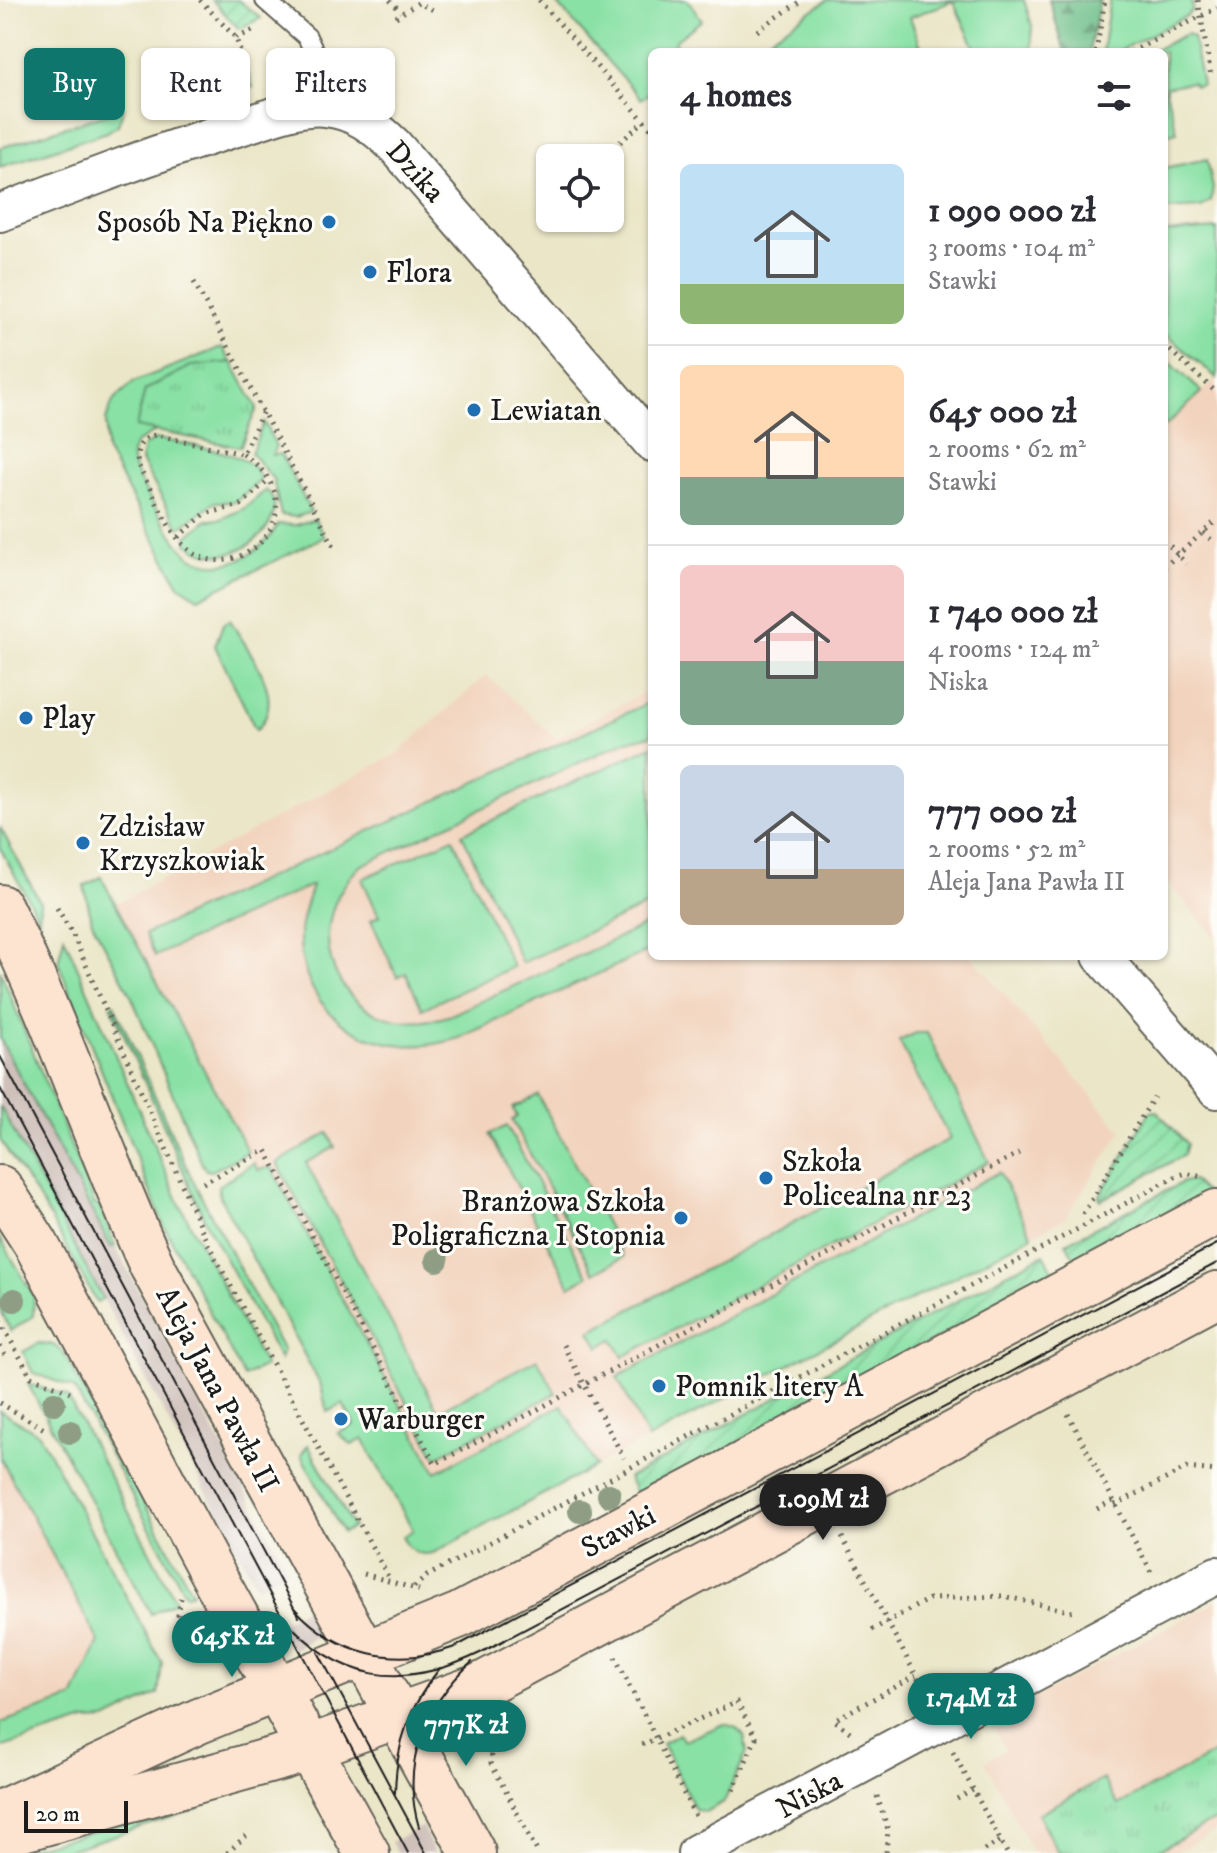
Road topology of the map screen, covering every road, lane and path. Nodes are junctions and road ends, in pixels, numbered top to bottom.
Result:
1 (200, 0) edge
2 (265, 0) edge
3 (390, 0) edge
4 (539, 0) edge
5 (802, 0) edge
6 (1105, 0) edge
7 (1198, 0) edge
8 (1217, 8) edge
9 (438, 12) dead end
10 (1201, 16) junction
11 (757, 31) dead end
12 (239, 48) edge
13 (312, 48) edge
14 (1097, 48) edge
15 (1139, 48) edge
16 (1211, 76) dead end
17 (266, 119) edge
18 (362, 120) edge
19 (644, 121) junction
20 (648, 126) edge
21 (618, 144) edge
22 (0, 213) edge
23 (194, 282) dead end
24 (1168, 349) edge
25 (1217, 393) edge
26 (263, 411) junction
27 (648, 438) edge
28 (243, 454) junction
29 (269, 479) junction
30 (1217, 520) edge
31 (1204, 532) junction
32 (177, 537) junction
33 (1212, 541) dead end
34 (1170, 546) dead end
35 (335, 548) dead end
36 (1178, 555) junction
37 (1183, 563) dead end
38 (1168, 564) edge
39 (0, 907) edge
40 (57, 908) dead end
41 (1104, 960) edge
42 (1217, 1090) edge
43 (1154, 1097) dead end
44 (1019, 1153) dead end
45 (203, 1183) dead end
46 (0, 1188) edge
47 (1210, 1195) edge
48 (1083, 1214) dead end
49 (1217, 1294) edge
50 (0, 1321) edge
51 (563, 1345) dead end
52 (0, 1346) edge
53 (6, 1357) dead end
54 (585, 1386) junction
55 (72, 1394) dead end
56 (0, 1403) edge
57 (1065, 1410) dead end
58 (46, 1430) dead end
59 (624, 1458) dead end
60 (1217, 1471) edge
61 (1114, 1503) junction
62 (1097, 1509) dead end
63 (838, 1530) dead end
64 (357, 1575) dead end
65 (1217, 1575) edge
66 (1155, 1580) dead end
67 (391, 1581) junction
68 (174, 1584) dead end
69 (414, 1587) junction
70 (427, 1598) dead end
71 (1075, 1612) dead end
72 (887, 1622) junction
73 (872, 1630) dead end
74 (215, 1649) dead end
75 (611, 1649) dead end
76 (364, 1655) junction
77 (916, 1676) junction
78 (277, 1690) junction
79 (928, 1700) dead end
80 (492, 1713) dead end
81 (398, 1715) junction
82 (857, 1737) dead end
83 (656, 1739) junction
84 (947, 1740) dead end
85 (642, 1745) dead end
86 (308, 1748) junction
87 (973, 1790) junction
88 (876, 1794) dead end
89 (957, 1799) dead end
90 (726, 1806) dead end
91 (0, 1813) edge
92 (248, 1834) dead end
93 (0, 1835) edge
94 (697, 1837) edge
95 (1001, 1841) junction
96 (984, 1850) dead end
97 (227, 1853) edge
98 (367, 1853) edge
99 (473, 1853) edge
100 (538, 1853) edge
101 (886, 1853) edge
102 (1007, 1853) edge

1 - 12 path
2 - 13 lane
3 - 9 path
4 - 19 path
5 - 11 path
6 - 14 path
7 - 10 path
8 - 10 path
10 - 15 path
10 - 16 path
17 - 22 street, Dzika
18 - 27 street, Dzika
19 - 20 path
19 - 21 path
23 - 26 path
24 - 25 path
26 - 28 path
26 - 35 path
28 - 29 path
28 - 32 path
29 - 32 path
29 - 32 path
30 - 31 path
31 - 33 path
31 - 36 path
34 - 36 path
36 - 37 path
36 - 38 path
39 - 76 street, Aleja Jana Pawła II
40 - 67 path
41 - 42 street
43 - 48 path
44 - 54 path
45 - 54 path
46 - 78 street
47 - 69 path
47 - 76 street, Stawki
49 - 81 street
50 - 55 path
51 - 54 path
52 - 53 path
54 - 59 path
56 - 58 path
57 - 61 path
60 - 61 path
61 - 62 path
61 - 66 path
63 - 72 path
64 - 67 path
65 - 94 street, Niska
67 - 69 path
68 - 74 path
69 - 70 path
71 - 72 path
72 - 73 path
72 - 77 path
75 - 83 path
76 - 78 street, Stawki
76 - 81 street, Aleja Jana Pawła II
77 - 79 path
77 - 82 path
78 - 86 street
78 - 91 street, Stawki
80 - 100 path
81 - 86 street
81 - 99 street, Aleja Jana Pawła II
83 - 85 path
83 - 90 path
83 - 94 path
84 - 87 path
86 - 93 street
86 - 98 street
87 - 89 path
87 - 95 path
88 - 101 path
92 - 97 path
95 - 96 path
95 - 102 path

